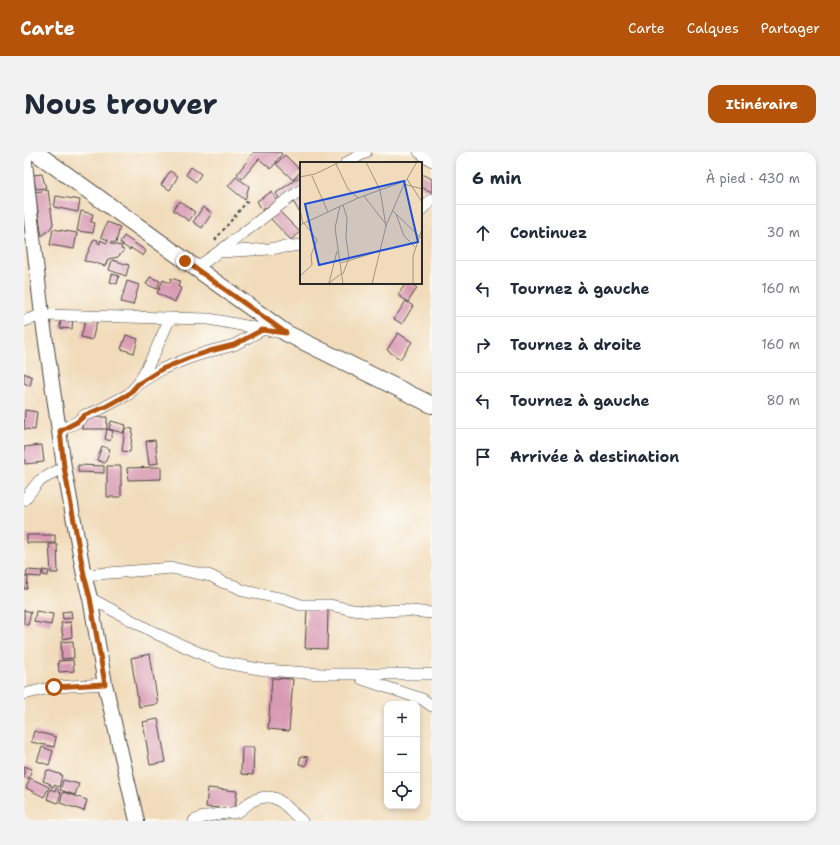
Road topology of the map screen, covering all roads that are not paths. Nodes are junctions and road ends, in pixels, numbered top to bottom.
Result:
1 (366, 152) edge
2 (419, 152) edge
3 (34, 153) edge
4 (432, 161) edge
5 (348, 162) edge
6 (300, 191) edge
7 (432, 199) edge
8 (422, 209) edge
9 (300, 245) edge
10 (216, 254) junction
11 (196, 268) junction
12 (42, 315) junction
13 (170, 318) junction
14 (24, 321) edge
15 (262, 330) junction
16 (286, 333) junction
17 (138, 384) junction
18 (432, 406) edge
19 (60, 431) junction
20 (64, 467) junction
21 (24, 500) edge
22 (84, 575) junction
23 (90, 598) junction
24 (432, 613) edge
25 (432, 674) edge
26 (348, 675) junction
27 (105, 684) junction
28 (24, 694) edge
29 (432, 706) edge
30 (137, 821) edge
31 (194, 821) edge
32 (302, 821) edge

1 - 5 street
2 - 4 street
3 - 11 main road
3 - 12 street
6 - 10 street
7 - 8 street
9 - 10 street
10 - 11 street
11 - 16 main road
12 - 13 street
12 - 14 street
12 - 19 street
13 - 15 street
13 - 17 street
15 - 16 street
15 - 17 street
16 - 18 main road
17 - 19 street
19 - 20 street
20 - 21 street
20 - 22 street
22 - 23 street
22 - 24 street
23 - 26 street
23 - 27 street
25 - 26 street
26 - 29 street
27 - 28 street
27 - 30 street
31 - 32 street

